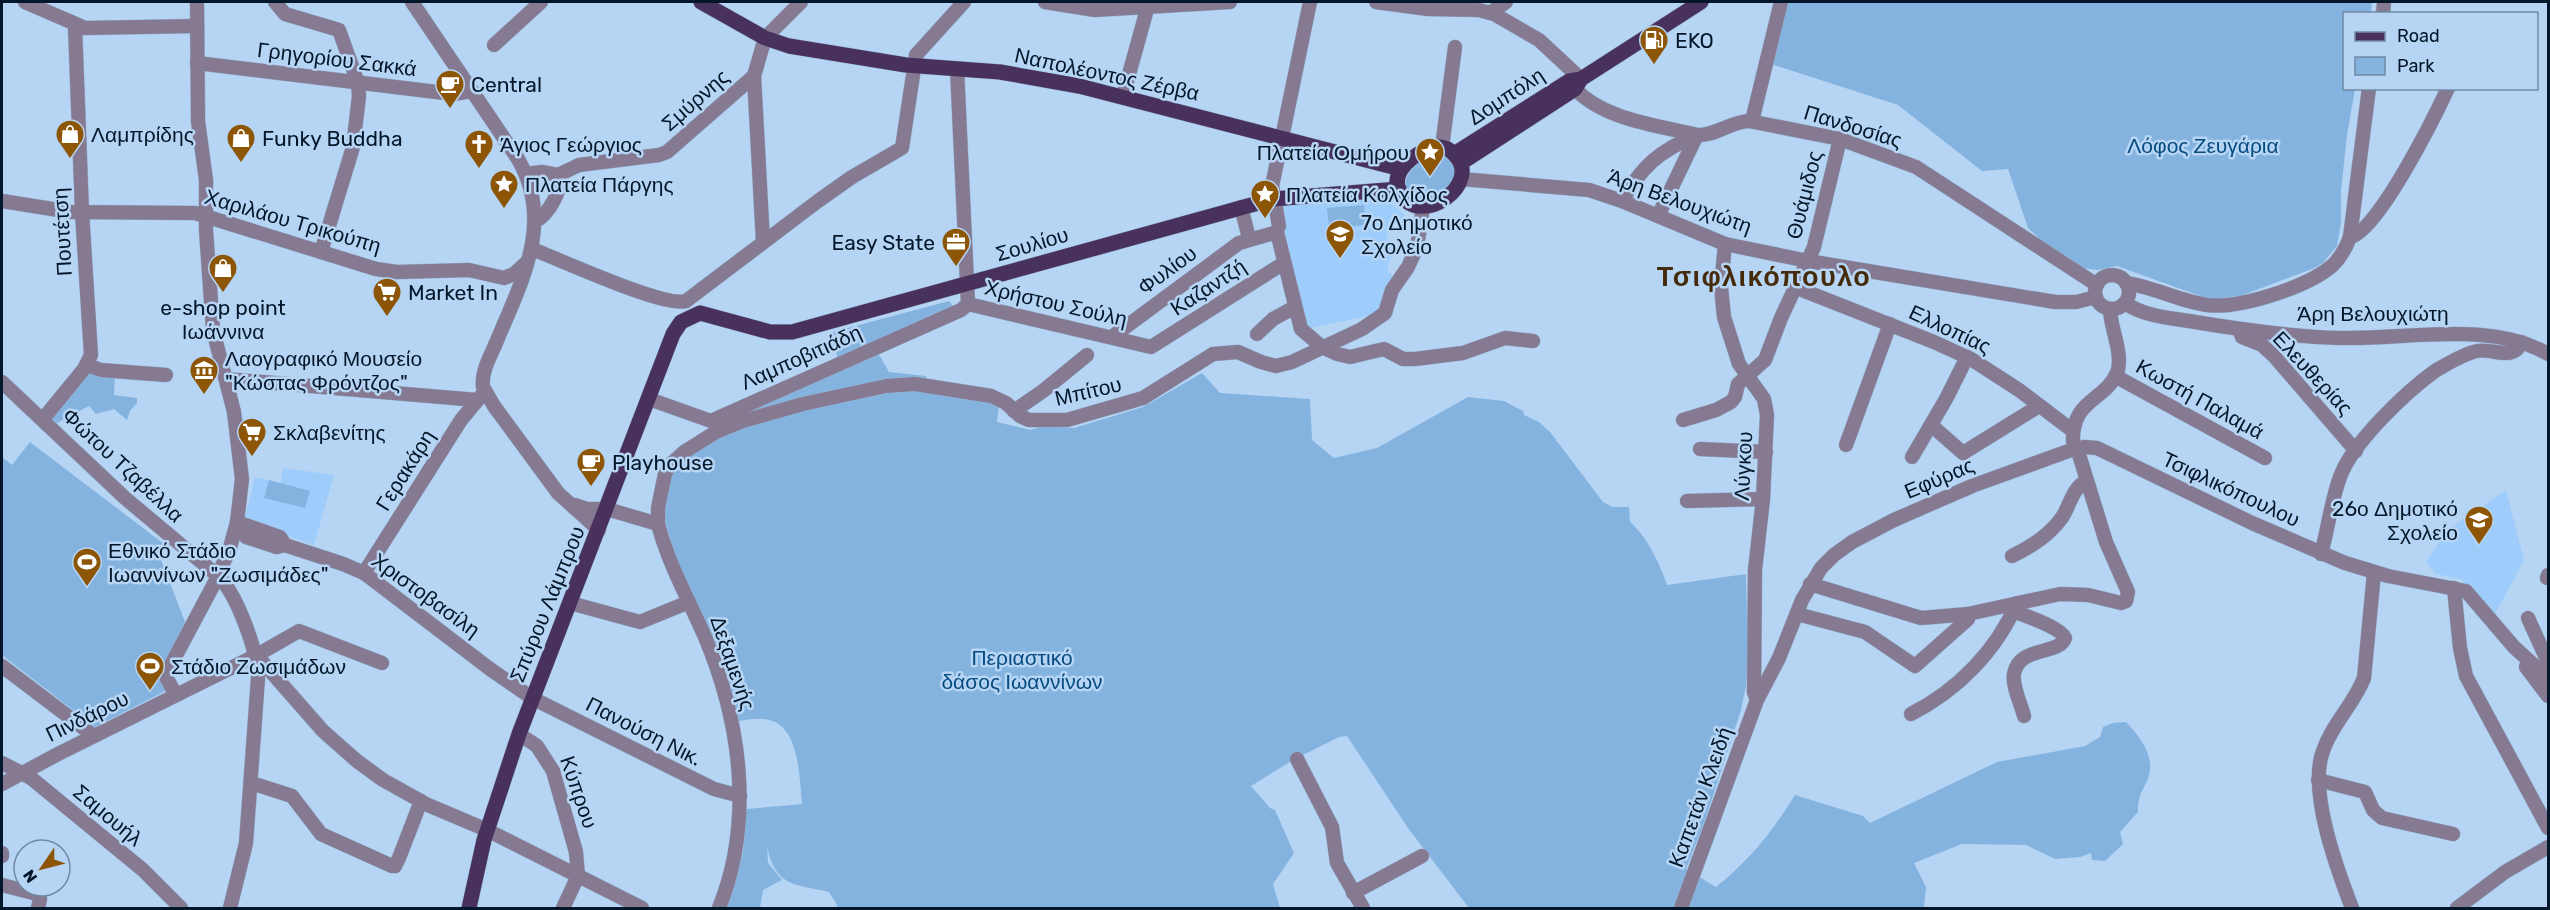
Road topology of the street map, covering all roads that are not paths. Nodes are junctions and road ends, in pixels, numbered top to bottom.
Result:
1 (25, 2) edge
2 (197, 2) edge
3 (275, 2) edge
4 (412, 2) edge
5 (538, 2) edge
6 (701, 2) edge
7 (801, 2) edge
8 (964, 2) edge
9 (1045, 2) edge
10 (1230, 2) edge
11 (1310, 2) edge
12 (1377, 2) edge
13 (1506, 2) edge
14 (1701, 2) edge
15 (1781, 2) edge
16 (1148, 5) edge
17 (1490, 13) junction
18 (75, 26) junction
19 (197, 26) junction
20 (765, 38) junction
21 (494, 45) dead end
22 (1455, 46) dead end
23 (197, 63) junction
24 (914, 66) junction
25 (957, 69) junction
26 (754, 76) junction
27 (358, 83) junction
28 (1578, 84) junction
29 (2369, 90) edge
30 (2447, 90) edge
31 (472, 91) junction
32 (1123, 96) junction
33 (1752, 121) junction
34 (1697, 135) junction
35 (1283, 138) junction
36 (1840, 139) junction
37 (1452, 154) junction
38 (1401, 169) junction
39 (526, 174) junction
40 (558, 175) junction
41 (1461, 179) junction
42 (1399, 189) junction
43 (1273, 199) junction
44 (2, 201) edge
45 (1622, 201) junction
46 (1241, 207) junction
47 (1423, 207) junction
48 (82, 212) junction
49 (206, 216) junction
50 (1658, 216) junction
51 (536, 221) junction
52 (1279, 226) dead end
53 (2350, 237) junction
54 (1249, 238) junction
55 (763, 242) junction
56 (1725, 244) junction
57 (321, 252) junction
58 (530, 254) junction
59 (1808, 261) junction
60 (1284, 263) junction
61 (2126, 283) junction
62 (968, 284) junction
63 (1797, 288) junction
64 (2097, 291) junction
65 (645, 293) junction
66 (691, 298) junction
67 (2125, 303) junction
68 (968, 304) junction
69 (1295, 307) junction
70 (2110, 309) junction
71 (700, 313) junction
72 (681, 322) junction
73 (1890, 324) junction
74 (2239, 329) junction
75 (1257, 334) dead end
76 (1112, 337) junction
77 (1533, 341) dead end
78 (2522, 342) junction
79 (1154, 346) joint
80 (1322, 347) junction
81 (2546, 350) edge
82 (1087, 356) dead end
83 (1967, 357) junction
84 (87, 365) junction
85 (166, 375) dead end
86 (1747, 376) junction
87 (2115, 376) junction
88 (226, 379) junction
89 (2, 382) edge
90 (481, 396) junction
91 (649, 399) junction
92 (2039, 406) junction
93 (1014, 411) junction
94 (43, 419) junction
95 (1683, 420) dead end
96 (1931, 425) junction
97 (2073, 431) junction
98 (1846, 445) dead end
99 (2075, 448) junction
100 (1700, 449) dead end
101 (2356, 451) junction
102 (1766, 452) junction
103 (1912, 457) dead end
104 (2265, 458) dead end
105 (2086, 481) junction
106 (1763, 499) junction
107 (565, 500) junction
108 (1687, 501) dead end
109 (607, 509) junction
110 (237, 522) junction
111 (658, 524) junction
112 (599, 530) junction
113 (246, 537) junction
114 (285, 545) junction
115 (2321, 554) junction
116 (2012, 556) dead end
117 (364, 573) junction
118 (2374, 573) junction
119 (218, 576) junction
120 (1810, 584) junction
121 (2454, 588) junction
122 (689, 602) junction
123 (570, 603) junction
124 (2015, 607) junction
125 (1797, 614) junction
126 (1968, 614) junction
127 (2528, 618) dead end
128 (2510, 642) junction
129 (257, 655) junction
130 (2548, 662) edge
131 (382, 663) dead end
132 (2, 666) edge
133 (2548, 678) edge
134 (176, 696) junction
135 (2548, 696) edge
136 (532, 698) junction
137 (1757, 700) junction
138 (1911, 714) dead end
139 (2024, 716) dead end
140 (519, 734) junction
141 (94, 736) junction
142 (1297, 759) dead end
143 (2, 763) edge
144 (22, 772) junction
145 (2318, 780) junction
146 (251, 783) junction
147 (2, 784) edge
148 (740, 796) junction
149 (421, 801) junction
150 (2548, 828) edge
151 (487, 830) junction
152 (2453, 834) dead end
153 (2548, 847) edge
154 (1422, 856) dead end
155 (578, 876) junction
156 (2, 885) edge
157 (1353, 893) junction
158 (38, 909) edge
159 (181, 909) edge
160 (230, 909) edge
161 (469, 909) edge
162 (563, 909) edge
163 (642, 909) edge
164 (719, 909) edge
165 (1363, 909) edge
166 (1681, 909) edge
167 (2352, 909) edge
168 (2457, 909) edge

1 - 18 street
2 - 19 street
3 - 27 street
4 - 31 street
5 - 21 street
6 - 20 main road, Ναπολέοντος Ζέρβα
7 - 20 street
8 - 24 street
9 - 16 street
10 - 16 street
11 - 35 street
12 - 17 street
13 - 17 street
14 - 28 main road, Δομπόλη
15 - 33 street
16 - 32 street
17 - 28 street, Πανδοσίας
18 - 19 street
18 - 48 street, Πουτέτση
19 - 23 street
20 - 24 main road, Ναπολέοντος Ζέρβα
20 - 26 street
22 - 37 street
23 - 27 street, Γρηγορίου Σακκά
23 - 49 street
24 - 25 main road, Ναπολέοντος Ζέρβα
24 - 55 street
25 - 32 main road, Ναπολέοντος Ζέρβα
25 - 62 street, Χρήστου Σούλη
26 - 40 street, Σμύρνης
26 - 55 street
27 - 31 street, Γρηγορίου Σακκά
27 - 57 street
28 - 34 street, Πανδοσίας
28 - 37 main road, Δομπόλη
29 - 53 street
30 - 53 street
31 - 39 street
32 - 35 main road, Ναπολέοντος Ζέρβα
33 - 34 street, Πανδοσίας
33 - 36 street, Πανδοσίας
34 - 45 street
34 - 50 street
35 - 38 main road, Ναπολέοντος Ζέρβα
35 - 43 street
36 - 59 street, Θυάμιδος
36 - 64 street, Πανδοσίας
37 - 38 main road
37 - 41 main road
38 - 42 main road
39 - 40 street
39 - 51 street
40 - 51 street
41 - 45 street, Άρη Βελουχιώτη
41 - 47 main road
42 - 43 main road, Σουλίου
42 - 47 main road
43 - 46 main road, Σουλίου
43 - 52 street
44 - 48 street, Χαριλάου Τρικούπη
45 - 50 street, Άρη Βελουχιώτη
46 - 54 street
46 - 62 main road, Σουλίου
47 - 80 street, Μπίτου
48 - 49 street, Χαριλάου Τρικούπη
48 - 84 street, Πουτέτση
49 - 57 street, Χαριλάου Τρικούπη
49 - 88 street
50 - 56 street, Άρη Βελουχιώτη
51 - 58 street
53 - 61 street
54 - 60 street
54 - 76 street, Φυλίου
55 - 66 street
56 - 59 street, Άρη Βελουχιώτη
56 - 86 street, Λύγκου
57 - 58 street, Χαριλάου Τρικούπη
58 - 65 street
58 - 90 street
59 - 63 street, Θυάμιδος
59 - 64 street, Άρη Βελουχιώτη
60 - 69 street
60 - 79 street, Καζαντζή
61 - 64 street
61 - 67 street
62 - 68 street, Χρήστου Σούλη
62 - 71 main road, Σουλίου
63 - 73 street, Ελλοπίας
63 - 86 street, Θυάμιδος
64 - 70 street
65 - 66 street
65 - 72 street
66 - 71 street
67 - 70 street
67 - 74 street, Άρη Βελουχιώτη
68 - 76 street, Χρήστου Σούλη
68 - 91 street, Λαμποβιτιάδη
69 - 75 street
69 - 80 street
70 - 87 street
71 - 72 main road
72 - 91 main road, Σπύρου Λάμπρου
73 - 83 street, Ελλοπίας
73 - 98 street
74 - 78 street, Άρη Βελουχιώτη
74 - 101 street, Ελευθερίας
76 - 79 street, Χρήστου Σούλη
77 - 80 street
78 - 81 street, Άρη Βελουχιώτη
78 - 101 street
80 - 93 street, Μπίτου
82 - 93 street
83 - 92 street, Ελλοπίας
83 - 96 street
84 - 85 street
84 - 94 street
86 - 95 street, Θυάμιδος
86 - 102 street, Λύγκου
87 - 97 street
87 - 104 street, Κωστή Παλαμά
88 - 90 street
88 - 110 street
89 - 94 street, Φώτου Τζαβέλλα
90 - 107 street
90 - 117 street, Γερακάρη
91 - 109 main road, Σπύρου Λάμπρου
92 - 96 street
92 - 97 street, Ελλοπίας
93 - 111 street, Μπίτου
94 - 119 street, Φώτου Τζαβέλλα
96 - 103 street
97 - 99 street
99 - 105 street
99 - 115 street, Τσιφλικόπουλου
99 - 120 street, Εφύρας
100 - 102 street
101 - 115 street
102 - 106 street, Λύγκου
105 - 116 street
105 - 124 street
106 - 108 street
106 - 137 street, Λύγκου
107 - 109 street
107 - 112 street
109 - 111 street
109 - 112 main road, Σπύρου Λάμπρου
110 - 113 street
110 - 114 street, Χριστοβασίλη
110 - 119 street
111 - 122 street, Δεξαμενής
112 - 123 main road, Σπύρου Λάμπρου
113 - 114 street, Χριστοβασίλη
113 - 119 street
114 - 117 street, Χριστοβασίλη
115 - 118 street, Τσιφλικόπουλου
117 - 136 street, Χριστοβασίλη
118 - 121 street, Τσιφλικόπουλου
118 - 145 street
119 - 129 street, Φώτου Τζαβέλλα
119 - 134 street
120 - 125 street, Εφύρας
120 - 126 street
121 - 128 street, Τσιφλικόπουλου
121 - 150 street
122 - 123 street
122 - 148 street, Δεξαμενής
123 - 136 main road, Σπύρου Λάμπρου
124 - 126 street
124 - 138 street
124 - 139 street
125 - 126 street
125 - 137 street, Εφύρας
127 - 130 street
128 - 133 street, Τσιφλικόπουλου
128 - 135 street
129 - 131 street, Πινδάρου
129 - 134 street, Πινδάρου
129 - 146 street
129 - 149 street
132 - 141 street
134 - 141 street, Πινδάρου
136 - 140 main road, Σπύρου Λάμπρου
136 - 148 street, Πανούση Νικ.
137 - 166 street, Καπετάν Κλειδή
140 - 151 main road, Σπύρου Λάμπρου
140 - 155 street, Κύπρου
141 - 144 street, Πινδάρου
142 - 157 street
143 - 144 street, Σαμουήλ
144 - 147 street, Πινδάρου
144 - 159 street, Σαμουήλ
145 - 152 street
145 - 167 street
146 - 149 street
146 - 160 street
148 - 164 street, Δεξαμενής
149 - 151 street
151 - 155 street
151 - 161 main road, Σπύρου Λάμπρου
153 - 168 street
154 - 157 street
155 - 162 street
155 - 163 street
156 - 158 street
157 - 165 street

